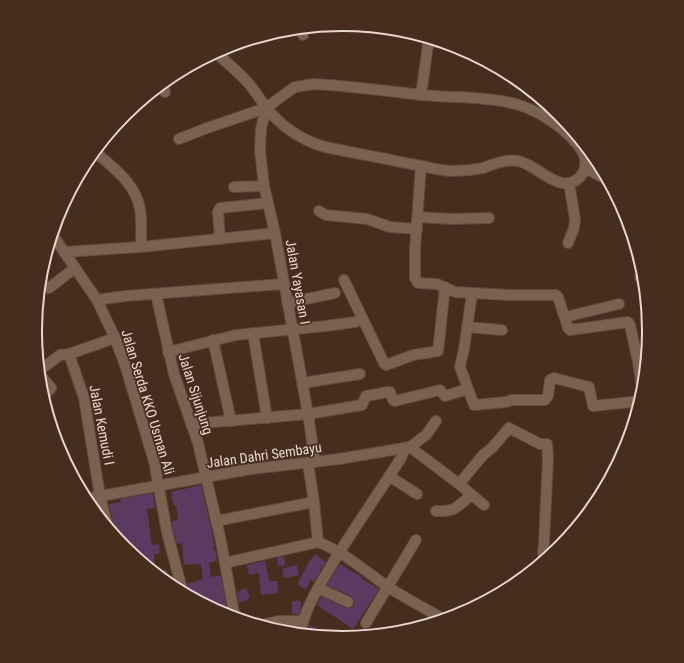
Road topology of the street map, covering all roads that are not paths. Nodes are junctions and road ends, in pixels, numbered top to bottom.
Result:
1 (428, 44) edge
2 (220, 57) edge
3 (421, 95) junction
4 (266, 108) junction
5 (572, 138) edge
6 (179, 139) dead end
7 (99, 156) edge
8 (585, 156) edge
9 (421, 166) junction
10 (585, 168) junction
11 (598, 175) edge
12 (569, 183) junction
13 (264, 186) junction
14 (234, 187) dead end
15 (268, 203) junction
16 (319, 211) dead end
17 (418, 217) junction
18 (489, 218) dead end
19 (417, 229) junction
20 (274, 233) junction
21 (220, 239) junction
22 (56, 240) edge
23 (568, 243) dead end
24 (141, 247) junction
25 (64, 252) junction
26 (75, 268) junction
27 (344, 280) dead end
28 (283, 284) junction
29 (49, 288) dead end
30 (445, 288) junction
31 (335, 293) dead end
32 (156, 294) junction
33 (472, 294) junction
34 (97, 300) junction
35 (287, 303) junction
36 (619, 304) dead end
37 (565, 317) junction
38 (362, 319) junction
39 (467, 327) junction
40 (292, 330) junction
41 (502, 330) dead end
42 (252, 333) junction
43 (115, 338) junction
44 (213, 340) junction
45 (168, 352) junction
46 (69, 354) junction
47 (44, 367) edge
48 (640, 373) edge
49 (360, 374) dead end
50 (45, 380) edge
51 (302, 383) junction
52 (468, 389) junction
53 (47, 392) edge
54 (634, 402) edge
55 (308, 414) junction
56 (267, 418) junction
57 (231, 421) junction
58 (436, 421) dead end
59 (191, 424) junction
60 (408, 448) junction
61 (311, 462) junction
62 (206, 476) junction
63 (389, 476) junction
64 (459, 484) junction
65 (159, 485) junction
66 (417, 494) dead end
67 (472, 495) junction
68 (100, 496) junction
69 (92, 498) edge
70 (314, 502) junction
71 (484, 505) dead end
72 (436, 511) dead end
73 (105, 515) edge
74 (216, 521) junction
75 (416, 540) dead end
76 (318, 542) junction
77 (543, 551) junction
78 (546, 551) edge
79 (339, 552) junction
80 (543, 554) edge
81 (225, 563) junction
82 (181, 585) edge
83 (388, 586) junction
84 (318, 588) junction
85 (348, 602) dead end
86 (234, 612) edge
87 (437, 617) edge
88 (302, 621) junction
89 (271, 623) edge
90 (366, 623) dead end
91 (301, 629) edge

1 - 3 street
2 - 4 street
3 - 4 street
3 - 5 street
4 - 6 street
4 - 9 street
4 - 13 street, Jalan Yayasan I
7 - 24 street
8 - 10 street
9 - 12 street
9 - 17 street
10 - 11 street
10 - 12 street
12 - 23 street
13 - 14 street
13 - 15 street, Jalan Yayasan I
15 - 20 street, Jalan Yayasan I
15 - 21 street
16 - 19 street
17 - 18 street
17 - 19 street
19 - 30 street
20 - 21 street
20 - 28 street, Jalan Yayasan I
21 - 24 street
22 - 25 street, Jalan Serda KKO Usman Ali
24 - 25 street
25 - 26 street, Jalan Serda KKO Usman Ali
26 - 29 street
26 - 34 street, Jalan Serda KKO Usman Ali
27 - 38 street
28 - 32 street
28 - 35 street, Jalan Yayasan I
30 - 33 street
30 - 38 street
31 - 35 street
32 - 34 street
32 - 45 street, Jalan Sijunjung
33 - 37 street
33 - 39 street
34 - 43 street, Jalan Serda KKO Usman Ali
35 - 40 street, Jalan Yayasan I
36 - 37 street
37 - 48 street
38 - 40 street
39 - 41 street
39 - 52 street
40 - 42 street
40 - 51 street, Jalan Yayasan I
42 - 44 street
42 - 56 street
43 - 46 street
43 - 65 street, Jalan Serda KKO Usman Ali
44 - 45 street
44 - 57 street
45 - 59 street, Jalan Sijunjung
46 - 47 street
46 - 68 street, Jalan Kemudi I
49 - 51 street
50 - 53 street
51 - 55 street, Jalan Yayasan I
52 - 54 street
52 - 55 street
55 - 56 street
55 - 61 street, Jalan Yayasan I
56 - 57 street
57 - 59 street
58 - 60 street, Jalan Dahri Sembayu
59 - 62 street, Jalan Sijunjung
60 - 61 street, Jalan Dahri Sembayu
60 - 63 street
60 - 64 street
61 - 62 street, Jalan Dahri Sembayu
61 - 70 street, Jalan Yayasan I
62 - 65 street, Jalan Dahri Sembayu
62 - 74 street, Jalan Sijunjung
63 - 66 street
63 - 79 street
64 - 67 street
64 - 77 street
65 - 68 street, Jalan Dahri Sembayu
65 - 82 street, Jalan Serda KKO Usman Ali
67 - 71 street
67 - 72 street
68 - 69 street, Jalan Dahri Sembayu
68 - 73 street, Jalan Kemudi I
70 - 74 street
70 - 76 street, Jalan Yayasan I
74 - 81 street, Jalan Sijunjung
75 - 83 street
76 - 79 street
76 - 81 street
77 - 78 street
77 - 80 street
79 - 83 street
79 - 84 street
81 - 86 street, Jalan Sijunjung
83 - 87 street
83 - 90 street
84 - 85 street
84 - 88 street
88 - 89 street
88 - 91 street

